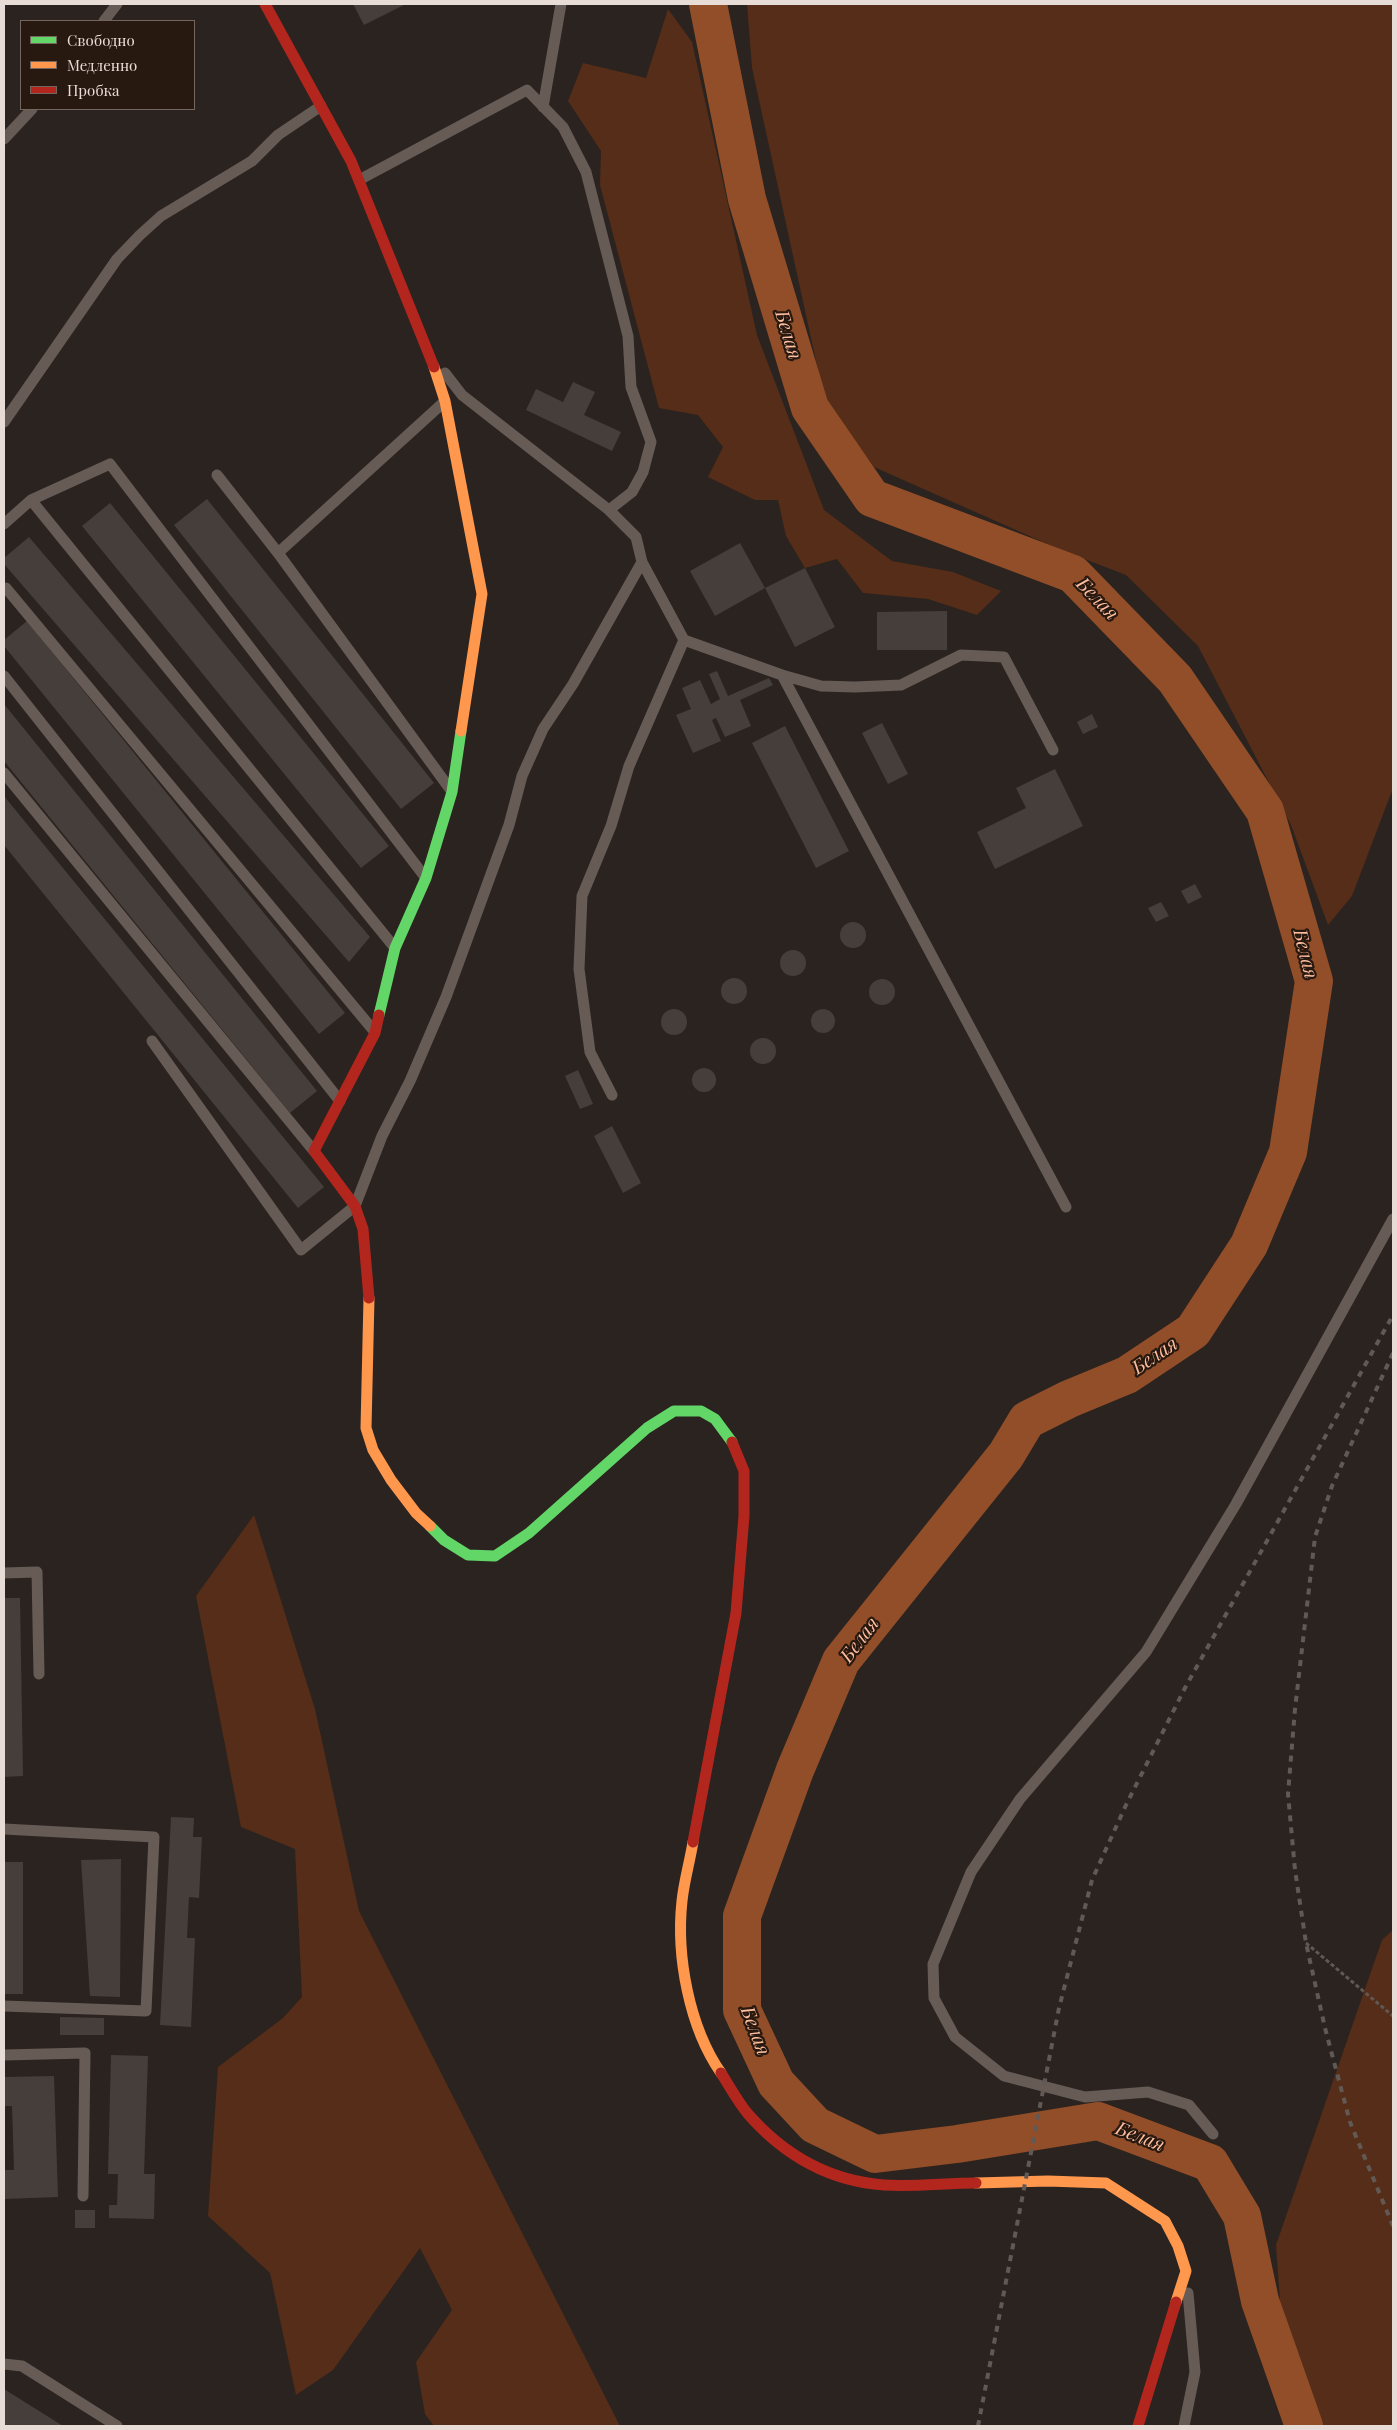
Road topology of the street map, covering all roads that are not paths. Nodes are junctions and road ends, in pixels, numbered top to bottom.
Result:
1 (117, 4) edge
2 (265, 4) edge
3 (561, 4) edge
4 (105, 20) edge
5 (321, 106) junction
6 (543, 106) junction
7 (31, 110) edge
8 (4, 139) edge
9 (358, 180) junction
10 (429, 351) junction
11 (445, 401) junction
12 (4, 422) edge
13 (217, 475) dead end
14 (31, 500) junction
15 (609, 510) junction
16 (4, 524) edge
17 (278, 553) junction
18 (642, 562) junction
19 (4, 588) edge
20 (684, 640) junction
21 (782, 675) junction
22 (4, 676) edge
23 (1053, 750) dead end
24 (4, 773) edge
25 (452, 792) junction
26 (426, 878) junction
27 (395, 948) junction
28 (375, 1033) junction
29 (152, 1041) dead end
30 (612, 1095) dead end
31 (341, 1102) junction
32 (314, 1151) junction
33 (355, 1206) junction
34 (1066, 1207) dead end
35 (1393, 1219) edge
36 (4, 1573) edge
37 (39, 1674) dead end
38 (4, 1829) edge
39 (4, 2006) edge
40 (4, 2056) edge
41 (1213, 2134) dead end
42 (82, 2196) dead end
43 (1186, 2271) junction
44 (4, 2364) edge
45 (117, 2426) edge
46 (1138, 2426) edge
47 (1184, 2426) edge

1 - 4 lane
2 - 5 street
3 - 6 lane
5 - 9 street
5 - 12 lane
6 - 9 lane
6 - 15 lane
7 - 8 lane
9 - 10 street
10 - 11 street
10 - 15 lane
11 - 17 lane
11 - 25 street
13 - 17 lane
14 - 16 lane
14 - 26 lane
14 - 27 lane
15 - 18 lane
17 - 25 lane
18 - 20 lane
18 - 33 lane
19 - 28 lane
20 - 21 lane
20 - 30 lane
21 - 23 lane
21 - 34 lane
22 - 31 lane
24 - 32 lane
25 - 26 street
26 - 27 street
27 - 28 street
28 - 31 street
29 - 33 lane
31 - 32 street
32 - 33 street
33 - 43 street
35 - 41 lane
36 - 37 lane
38 - 39 lane
40 - 42 lane
43 - 46 street
43 - 47 lane
44 - 45 lane

